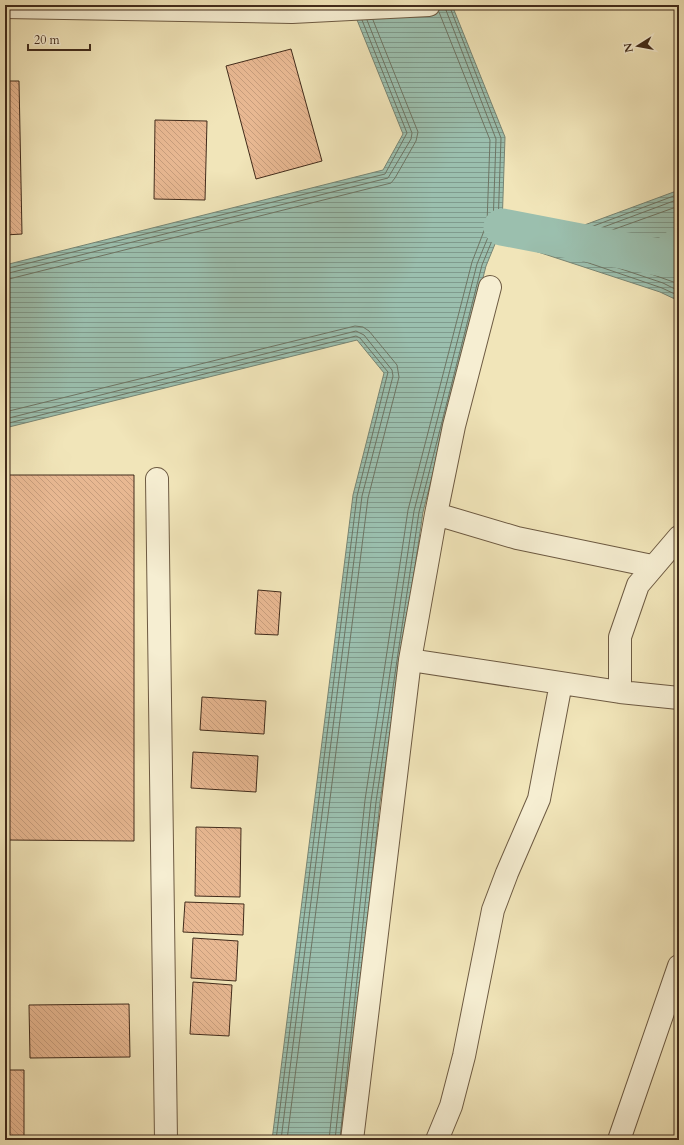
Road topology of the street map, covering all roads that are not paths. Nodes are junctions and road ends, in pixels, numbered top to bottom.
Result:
1 (429, 5) edge
2 (5, 7) edge
3 (490, 287) dead end
4 (157, 479) dead end
5 (436, 514) junction
6 (677, 546) edge
7 (652, 566) junction
8 (410, 660) junction
9 (561, 683) junction
10 (620, 692) junction
11 (679, 698) edge
12 (679, 966) edge
13 (166, 1140) edge
14 (352, 1140) edge
15 (437, 1140) edge
16 (619, 1140) edge

1 - 2 street
3 - 5 street
4 - 13 street
5 - 7 street
5 - 8 street
6 - 7 street
7 - 10 street
8 - 9 street
8 - 14 street
9 - 10 street
9 - 15 street
10 - 11 street
12 - 16 street

